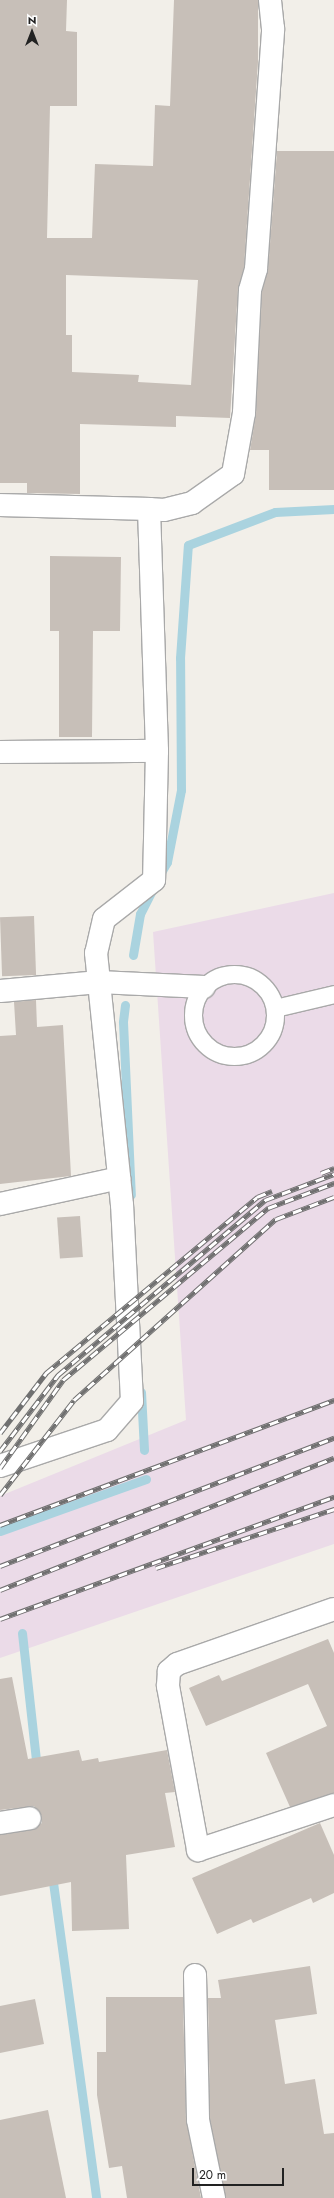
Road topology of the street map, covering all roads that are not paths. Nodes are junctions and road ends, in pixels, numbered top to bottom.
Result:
1 (270, 0) edge
2 (0, 505) edge
3 (149, 509) junction
4 (157, 751) junction
5 (0, 752) edge
6 (99, 982) junction
7 (204, 987) junction
8 (0, 991) edge
9 (334, 994) edge
10 (275, 1008) junction
11 (119, 1178) junction
12 (0, 1204) edge
13 (0, 1466) edge
14 (334, 1609) edge
15 (334, 1805) edge
16 (30, 1818) dead end
17 (0, 1823) edge
18 (195, 1975) dead end
19 (214, 2198) edge

1 - 3 street
2 - 3 street
3 - 4 street
4 - 5 street
4 - 6 street
6 - 7 street
6 - 8 street
6 - 11 street
7 - 10 lane
7 - 10 lane
9 - 10 lane
11 - 12 street
11 - 13 street
14 - 15 street
16 - 17 street
18 - 19 street

